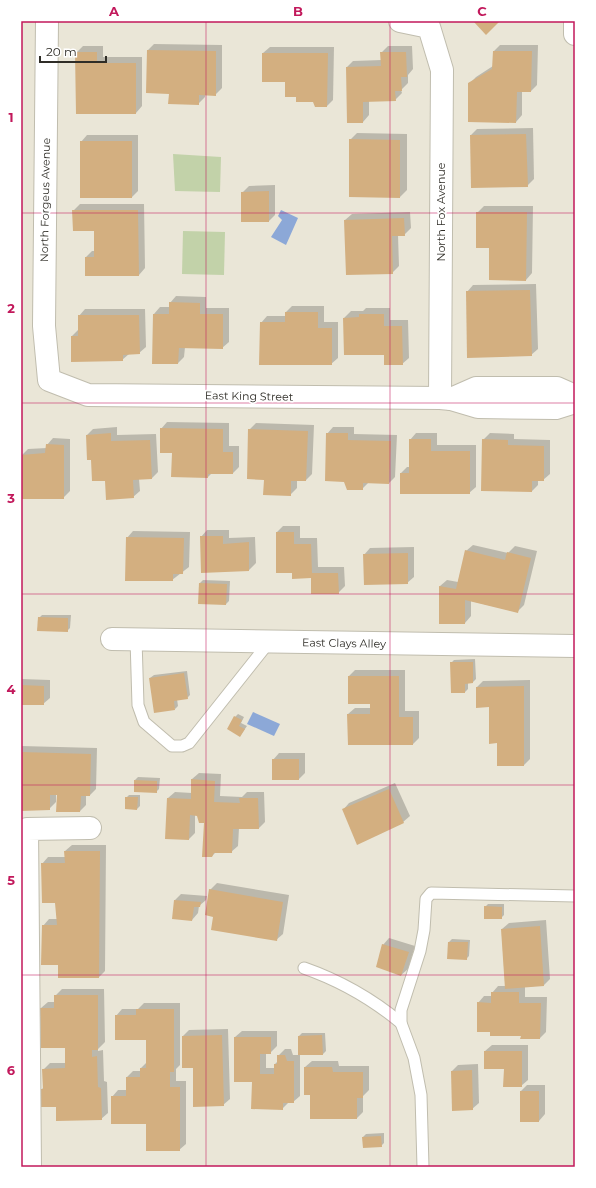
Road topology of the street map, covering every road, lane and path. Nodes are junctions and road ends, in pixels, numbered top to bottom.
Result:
1 (46, 21) edge
2 (400, 21) edge
3 (575, 21) edge
4 (575, 34) edge
5 (49, 380) joint
6 (575, 396) edge
7 (446, 399) junction
8 (575, 402) edge
9 (112, 639) dead end
10 (136, 639) junction
11 (270, 641) junction
12 (575, 646) edge
13 (90, 828) dead end
14 (575, 896) edge
15 (304, 968) dead end
16 (401, 1023) junction
17 (30, 1167) edge
18 (424, 1167) edge

1 - 5 street, North Forgeus Avenue
2 - 7 street, North Fox Avenue
3 - 4 street
5 - 7 street, East King Street
6 - 7 street, East King Street
7 - 8 street, East King Street
9 - 10 street, East Clays Alley
10 - 11 street, East Clays Alley
10 - 11 lane
11 - 12 street, East Clays Alley
13 - 17 street
14 - 16 lane
15 - 16 lane
16 - 18 lane

